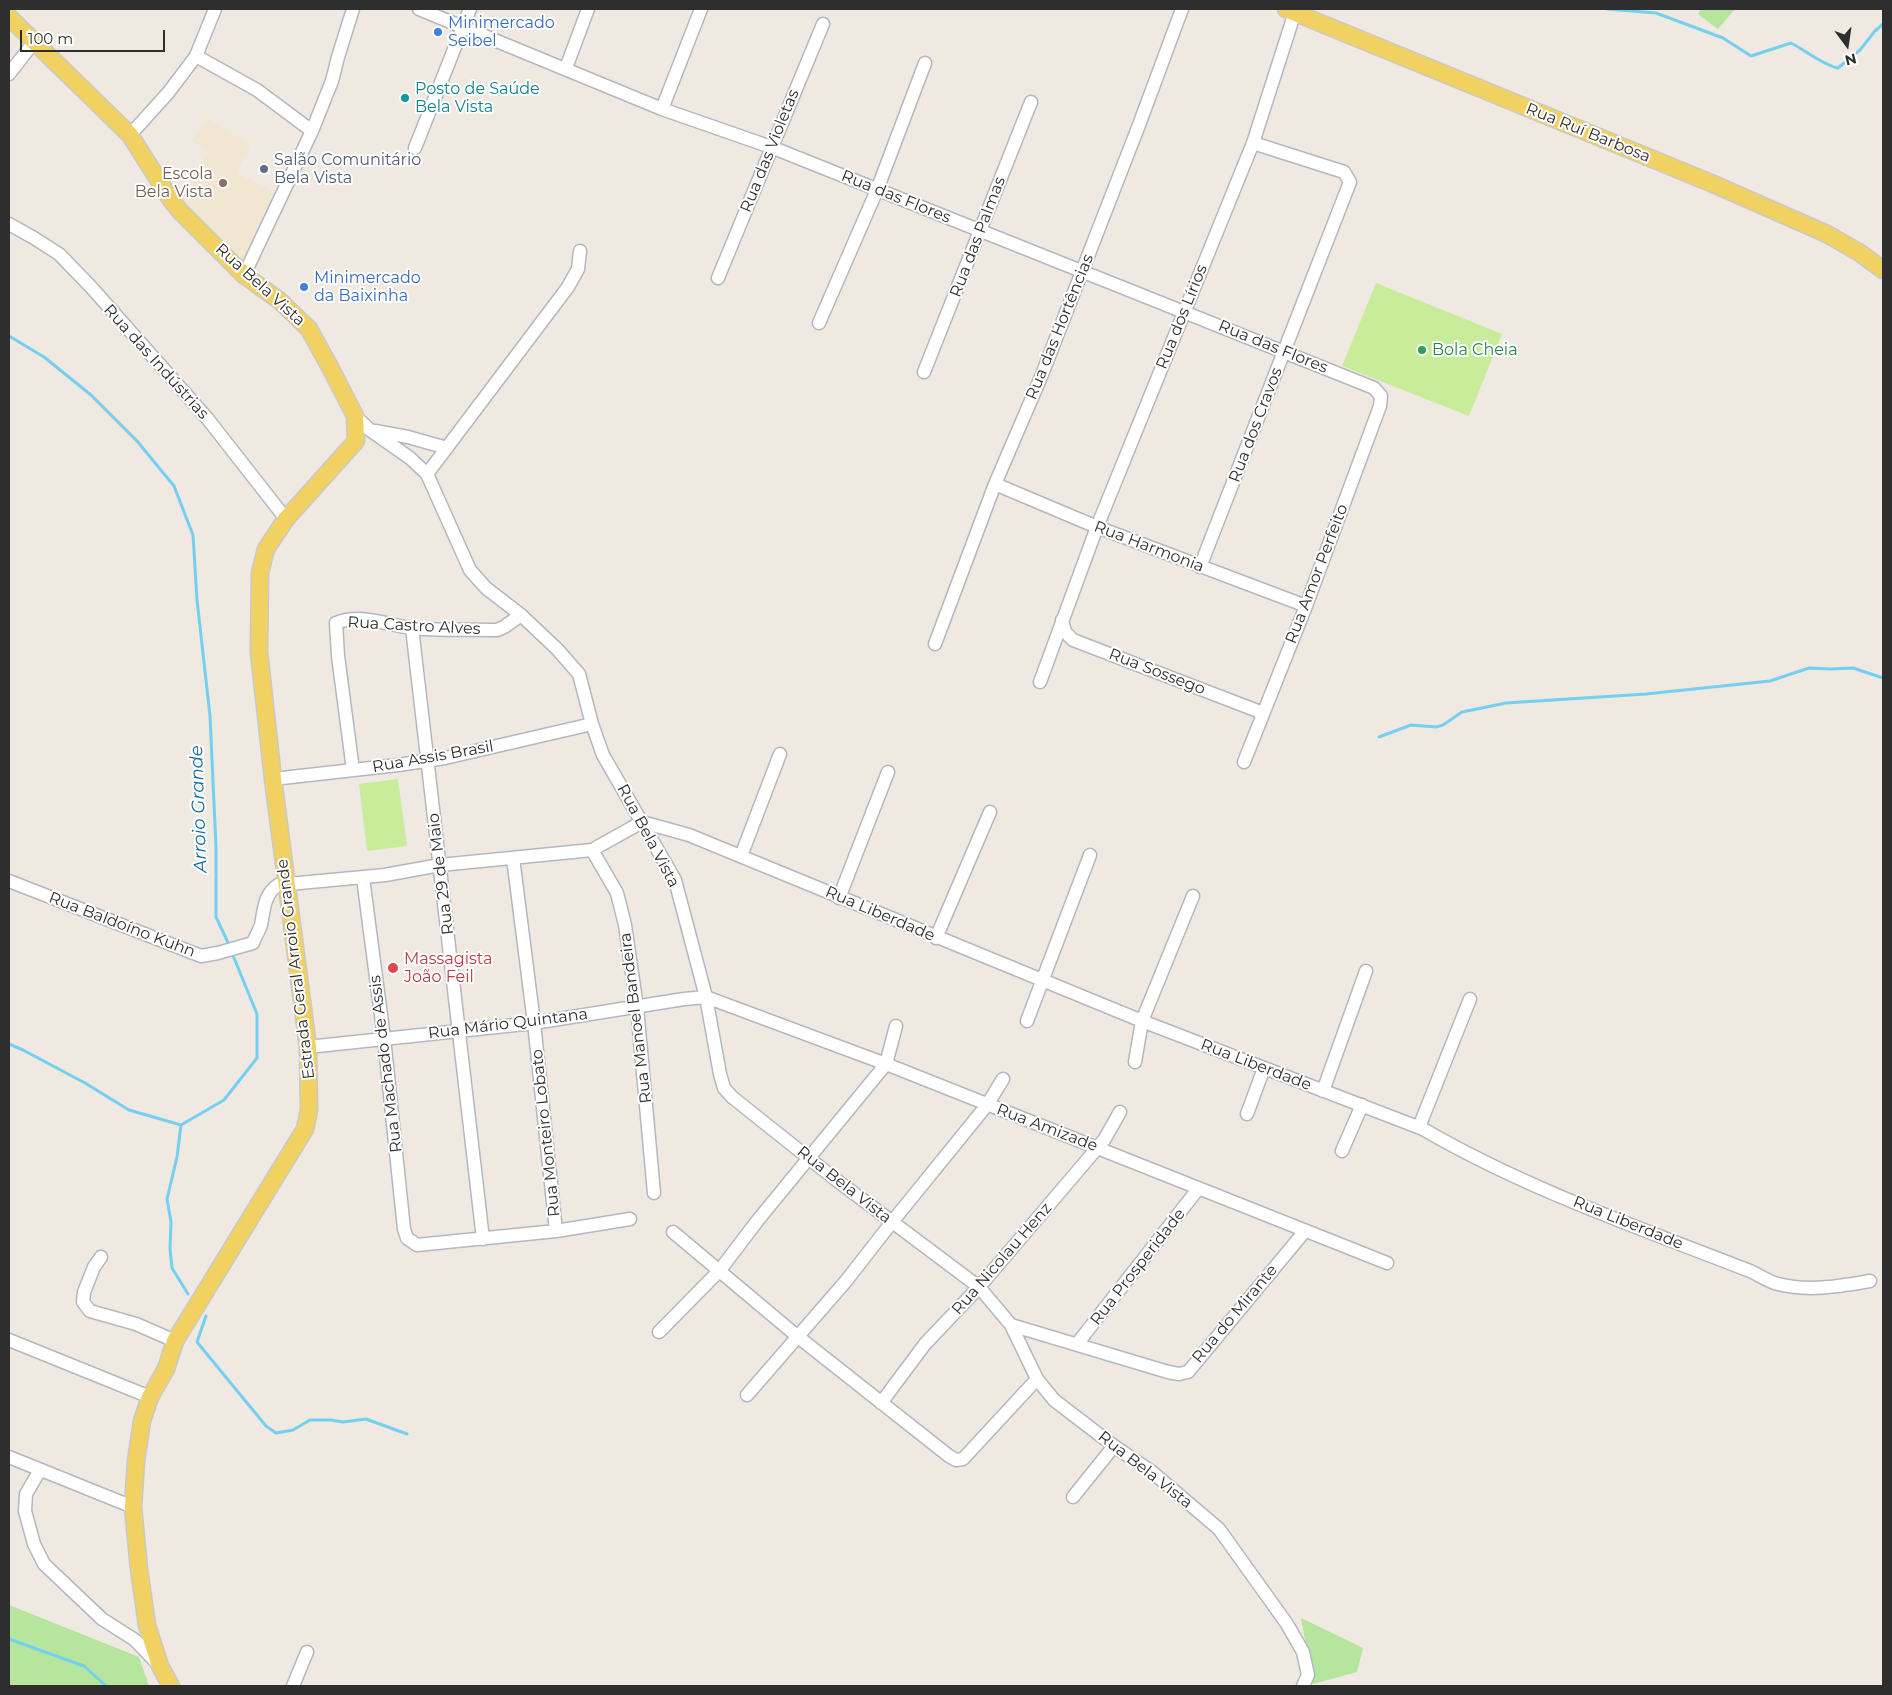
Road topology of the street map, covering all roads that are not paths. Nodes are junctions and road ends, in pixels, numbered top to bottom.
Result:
1 (215, 9) edge
2 (353, 9) edge
3 (419, 9) edge
4 (470, 9) edge
5 (588, 9) edge
6 (701, 9) edge
7 (1182, 9) edge
8 (1291, 10) edge
9 (9, 17) edge
10 (823, 24) dead end
11 (463, 28) junction
12 (34, 42) junction
13 (196, 56) junction
14 (925, 64) dead end
15 (566, 68) junction
16 (9, 74) edge
17 (1031, 102) dead end
18 (662, 108) junction
19 (312, 131) junction
20 (130, 135) junction
21 (1253, 143) junction
22 (771, 147) junction
23 (415, 148) dead end
24 (877, 190) junction
25 (9, 224) edge
26 (981, 230) junction
27 (580, 251) dead end
28 (1083, 270) junction
29 (1883, 270) edge
30 (244, 275) junction
31 (718, 278) dead end
32 (1184, 311) junction
33 (819, 323) dead end
34 (1285, 352) junction
35 (924, 372) dead end
36 (1374, 388) joint
37 (355, 416) junction
38 (370, 430) junction
39 (447, 448) junction
40 (427, 474) junction
41 (994, 484) junction
42 (286, 519) junction
43 (1096, 527) junction
44 (1200, 567) junction
45 (1306, 606) junction
46 (520, 614) junction
47 (1062, 620) junction
48 (412, 628) junction
49 (935, 644) dead end
50 (1040, 682) dead end
51 (1264, 713) junction
52 (592, 724) junction
53 (780, 754) dead end
54 (427, 760) junction
55 (1244, 762) dead end
56 (352, 770) junction
57 (888, 772) dead end
58 (272, 779) junction
59 (990, 812) dead end
60 (642, 822) junction
61 (592, 850) junction
62 (1090, 855) dead end
63 (741, 856) junction
64 (513, 858) junction
65 (440, 865) junction
66 (364, 878) junction
67 (9, 881) edge
68 (286, 884) junction
69 (1192, 896) dead end
70 (839, 898) junction
71 (936, 938) junction
72 (1366, 971) dead end
73 (1041, 981) junction
74 (706, 997) junction
75 (1470, 999) dead end
76 (637, 1007) junction
77 (1027, 1021) dead end
78 (1142, 1021) junction
79 (534, 1023) junction
80 (896, 1026) dead end
81 (459, 1032) junction
82 (384, 1038) junction
83 (308, 1047) junction
84 (1135, 1062) dead end
85 (886, 1064) junction
86 (1264, 1068) junction
87 (1003, 1079) dead end
88 (1323, 1091) junction
89 (987, 1105) junction
90 (1362, 1105) junction
91 (1120, 1112) dead end
92 (1247, 1114) dead end
93 (1419, 1127) junction
94 (1098, 1148) junction
95 (1342, 1151) dead end
96 (808, 1157) junction
97 (1198, 1189) junction
98 (654, 1192) dead end
99 (630, 1219) dead end
100 (892, 1222) junction
101 (556, 1231) junction
102 (1305, 1231) junction
103 (673, 1232) dead end
104 (483, 1239) junction
105 (101, 1257) dead end
106 (1387, 1263) dead end
107 (720, 1270) junction
108 (1870, 1281) dead end
109 (979, 1287) junction
110 (1011, 1325) junction
111 (659, 1332) dead end
112 (797, 1336) junction
113 (9, 1340) edge
114 (175, 1342) junction
115 (1077, 1344) junction
116 (1037, 1379) junction
117 (747, 1395) dead end
118 (150, 1397) junction
119 (880, 1403) junction
120 (1114, 1446) junction
121 (9, 1457) edge
122 (40, 1470) junction
123 (1073, 1497) dead end
124 (133, 1508) junction
125 (307, 1652) dead end
126 (160, 1666) junction
127 (171, 1686) edge
128 (293, 1686) edge
129 (1303, 1686) edge

1 - 13 street
2 - 19 street
3 - 11 street, Rua das Flores
4 - 11 street
5 - 15 street
6 - 18 street
7 - 28 street, Rua das Hortências
8 - 21 street, Rua dos Lírios
8 - 29 main road, Rua Ruí Barbosa
9 - 12 main road, Rua Bela Vista
10 - 22 street, Rua das Violetas
11 - 15 street, Rua das Flores
11 - 23 street
12 - 16 street
12 - 20 main road, Rua Bela Vista
13 - 19 street
13 - 20 street
14 - 24 street
15 - 18 street, Rua das Flores
17 - 26 street, Rua das Palmas
18 - 22 street, Rua das Flores
19 - 30 street
20 - 30 main road, Rua Bela Vista
21 - 32 street, Rua dos Lírios
21 - 34 street, Rua dos Cravos
22 - 24 street, Rua das Flores
22 - 31 street, Rua das Violetas
24 - 26 street, Rua das Flores
24 - 33 street
25 - 42 street, Rua das Indústrias
26 - 28 street, Rua das Flores
26 - 35 street, Rua das Palmas
27 - 39 street
28 - 32 street, Rua das Flores
28 - 41 street, Rua das Hortências
30 - 37 main road, Rua Bela Vista
32 - 34 street, Rua das Flores
32 - 43 street, Rua dos Lírios
34 - 36 street, Rua das Flores
34 - 44 street, Rua dos Cravos
36 - 45 street, Rua Amor Perfeito
37 - 38 street, Rua Bela Vista
37 - 42 main road, Estrada Geral Arroio Grande
38 - 39 street
38 - 40 street, Rua Bela Vista
39 - 40 street
40 - 46 street, Rua Bela Vista
41 - 43 street, Rua Harmonia
41 - 49 street, Rua das Hortências
42 - 58 main road, Estrada Geral Arroio Grande
43 - 44 street, Rua Harmonia
43 - 47 street, Rua dos Lírios
44 - 45 street, Rua Harmonia
45 - 51 street, Rua Amor Perfeito
46 - 48 street, Rua Castro Alves
46 - 52 street, Rua Bela Vista
47 - 50 street, Rua dos Lírios
47 - 51 street, Rua Sossego
48 - 54 street, Rua 29 de Maio
48 - 56 street, Rua Castro Alves
51 - 55 street, Rua Amor Perfeito
52 - 54 street, Rua Assis Brasil
52 - 60 street, Rua Bela Vista
53 - 63 street
54 - 56 street, Rua Assis Brasil
54 - 65 street, Rua 29 de Maio
56 - 58 street, Rua Assis Brasil
57 - 70 street
58 - 68 main road, Estrada Geral Arroio Grande
59 - 71 street
60 - 61 street
60 - 63 street, Rua Liberdade
60 - 74 street, Rua Bela Vista
61 - 64 street
61 - 76 street, Rua Manoel Bandeira
62 - 73 street
63 - 70 street, Rua Liberdade
64 - 65 street
64 - 79 street, Rua Monteiro Lobato
65 - 66 street
65 - 81 street, Rua 29 de Maio
66 - 68 street
66 - 82 street, Rua Machado de Assis
67 - 68 street, Rua Baldoíno Kuhn
68 - 83 main road, Estrada Geral Arroio Grande
69 - 78 street
70 - 71 street, Rua Liberdade
71 - 73 street, Rua Liberdade
72 - 88 street
73 - 77 street
73 - 78 street, Rua Liberdade
74 - 76 street, Rua Mário Quintana
74 - 85 street, Rua Amizade
74 - 96 street, Rua Bela Vista
75 - 93 street
76 - 79 street, Rua Mário Quintana
76 - 98 street, Rua Manoel Bandeira
78 - 84 street
78 - 86 street, Rua Liberdade
79 - 81 street, Rua Mário Quintana
79 - 101 street, Rua Monteiro Lobato
80 - 85 street
81 - 82 street, Rua Mário Quintana
81 - 104 street, Rua 29 de Maio
82 - 83 street, Rua Mário Quintana
82 - 104 street, Rua Machado de Assis
83 - 114 main road, Estrada Geral Arroio Grande
85 - 89 street, Rua Amizade
85 - 96 street
86 - 88 street, Rua Liberdade
86 - 92 street
87 - 89 street
88 - 90 street, Rua Liberdade
89 - 94 street, Rua Amizade
89 - 100 street
90 - 93 street, Rua Liberdade
90 - 95 street
91 - 94 street, Rua Nicolau Henz
93 - 108 street, Rua Liberdade
94 - 97 street, Rua Amizade
94 - 109 street, Rua Nicolau Henz
96 - 100 street, Rua Bela Vista
96 - 107 street
97 - 102 street, Rua Amizade
97 - 115 street, Rua Prosperidade
99 - 101 street
100 - 109 street, Rua Bela Vista
100 - 112 street
101 - 104 street
102 - 106 street, Rua Amizade
102 - 115 street, Rua do Mirante
103 - 107 street
105 - 114 street
107 - 111 street
107 - 112 street
109 - 110 street, Rua Bela Vista
109 - 119 street, Rua Nicolau Henz
110 - 115 street, Rua do Mirante
110 - 116 street, Rua Bela Vista
112 - 117 street
112 - 119 street
113 - 118 street
114 - 118 main road, Estrada Geral Arroio Grande
116 - 119 street
116 - 120 street, Rua Bela Vista
118 - 124 main road, Estrada Geral Arroio Grande
120 - 123 street
120 - 129 street, Rua Bela Vista
121 - 122 street
122 - 124 street
122 - 126 street
124 - 126 main road, Estrada Geral Arroio Grande
125 - 128 street
126 - 127 main road, Estrada Geral Arroio Grande

